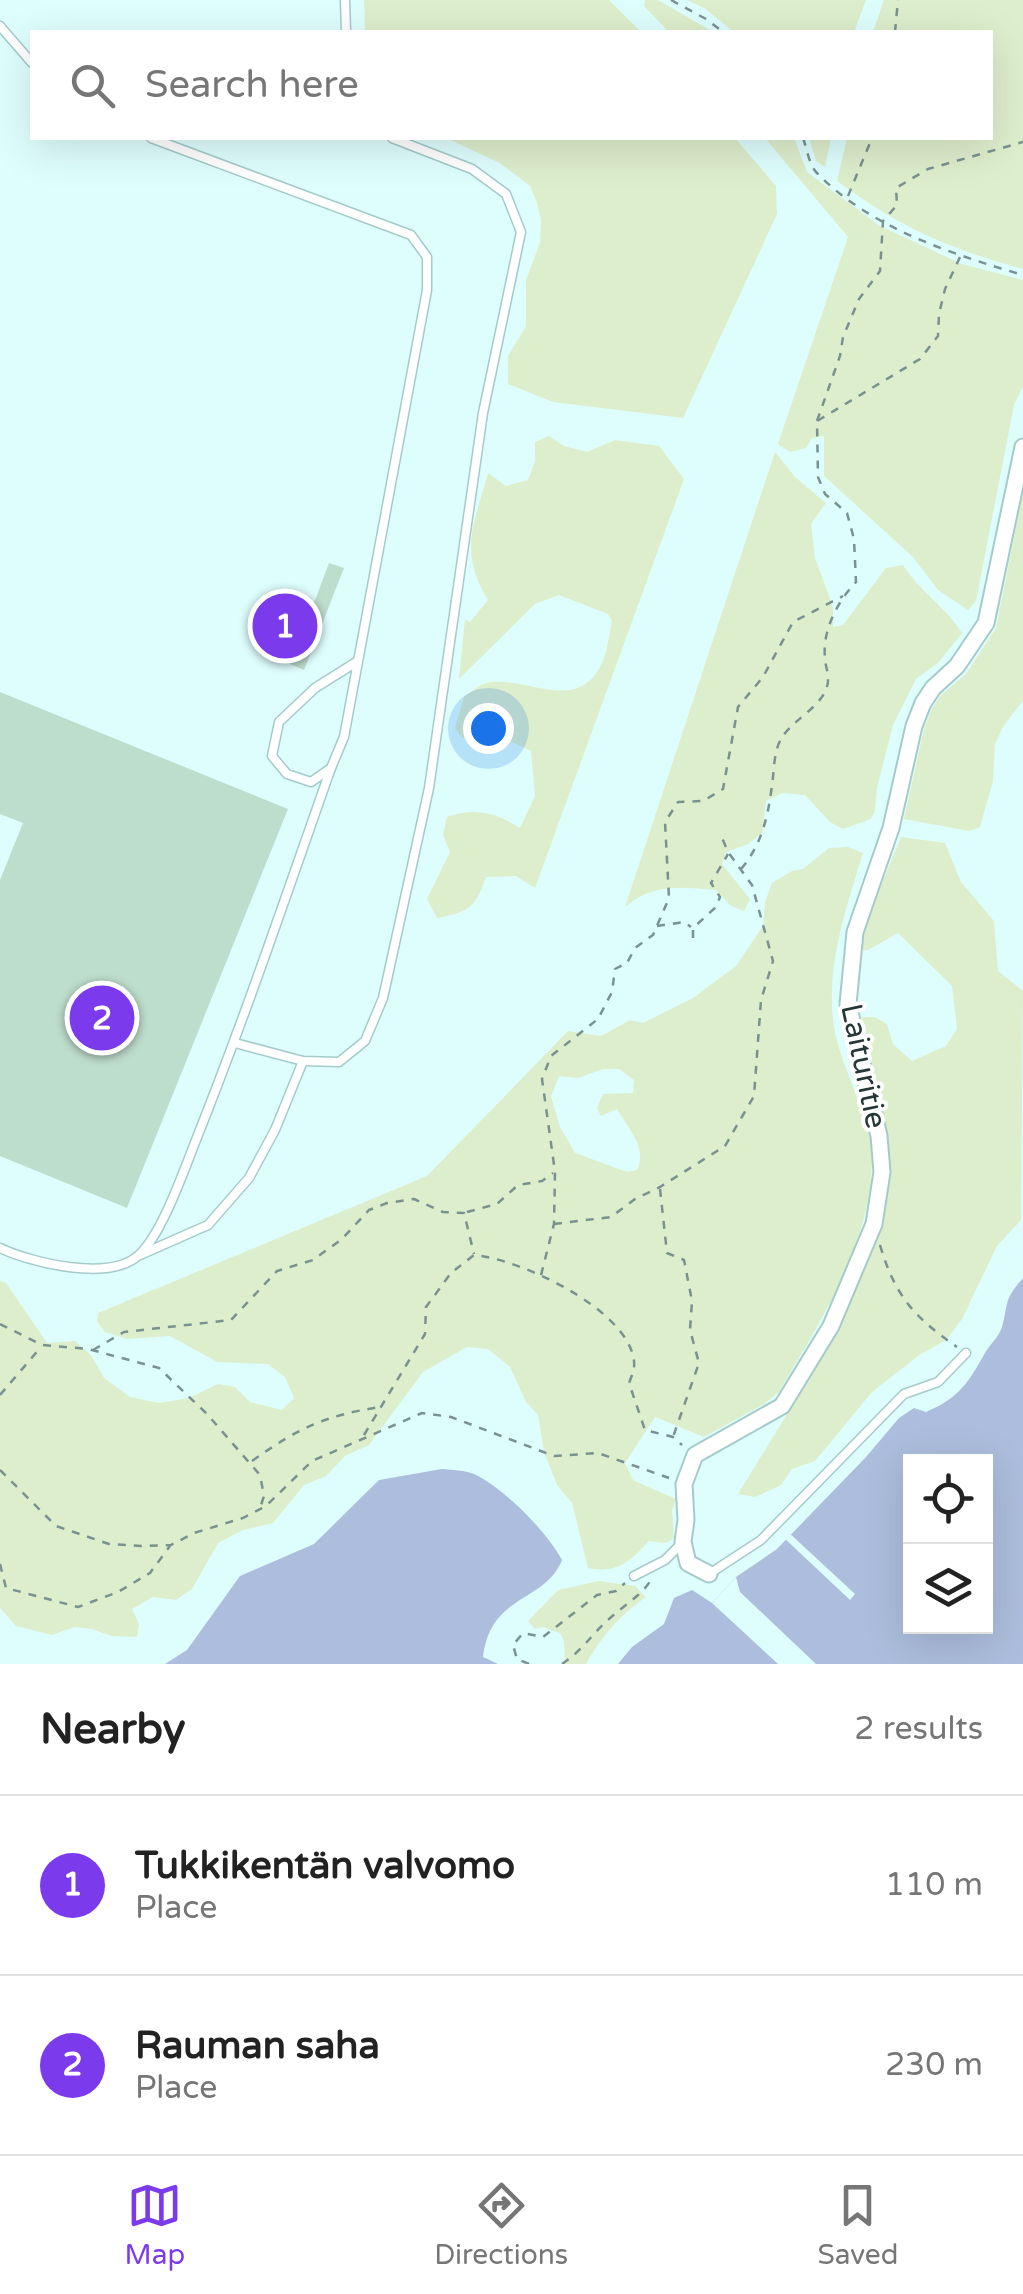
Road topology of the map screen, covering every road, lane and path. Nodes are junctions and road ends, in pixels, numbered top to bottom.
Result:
1 (345, 0) edge
2 (671, 0) edge
3 (898, 0) edge
4 (0, 26) edge
5 (346, 30) edge
6 (721, 30) edge
7 (895, 30) edge
8 (30, 61) edge
9 (156, 140) edge
10 (397, 140) edge
11 (804, 140) edge
12 (871, 140) edge
13 (1023, 142) edge
14 (848, 197) junction
15 (883, 221) junction
16 (960, 256) junction
17 (1023, 276) edge
18 (817, 422) junction
19 (1023, 446) edge
20 (843, 596) junction
21 (358, 661) junction
22 (331, 768) junction
23 (720, 833) dead end
24 (728, 852) junction
25 (741, 868) junction
26 (656, 926) junction
27 (692, 928) junction
28 (693, 938) dead end
29 (235, 1043) junction
30 (303, 1061) junction
31 (554, 1172) junction
32 (660, 1188) junction
33 (464, 1213) junction
34 (554, 1224) junction
35 (874, 1224) junction
36 (0, 1248) edge
37 (474, 1255) junction
38 (138, 1256) junction
39 (542, 1275) junction
40 (0, 1324) edge
41 (42, 1346) junction
42 (93, 1350) junction
43 (966, 1353) joint
44 (0, 1395) edge
45 (382, 1407) junction
46 (673, 1437) junction
47 (362, 1438) junction
48 (695, 1455) junction
49 (250, 1462) junction
50 (0, 1470) edge
51 (684, 1484) junction
52 (260, 1509) junction
53 (684, 1542) junction
54 (170, 1545) junction
55 (658, 1563) junction
56 (0, 1564) edge
57 (709, 1574) joint
58 (634, 1576) joint
59 (530, 1664) edge
60 (562, 1664) edge

1 - 5 lane
2 - 6 path
3 - 7 path
4 - 8 lane
9 - 21 lane
10 - 30 lane
11 - 14 path
12 - 14 path
13 - 15 path
14 - 15 path
15 - 16 path
15 - 18 path
16 - 17 path
16 - 18 path
18 - 20 path
19 - 35 street, Laituritie
20 - 25 path
20 - 26 path
21 - 22 lane
21 - 22 lane
22 - 29 lane
23 - 24 path
24 - 25 path
24 - 27 path
25 - 32 path
26 - 27 path
26 - 31 path
27 - 28 path
29 - 30 lane
29 - 38 lane
30 - 38 lane
31 - 33 path
31 - 34 path
32 - 34 path
32 - 46 path
33 - 37 path
33 - 42 path
34 - 39 path
35 - 43 path
35 - 48 street, Laituritie
36 - 38 lane
37 - 39 path
37 - 45 path
39 - 46 path
40 - 41 path
41 - 42 path
41 - 44 path
42 - 49 path
43 - 57 lane
45 - 47 path
45 - 49 path
46 - 48 path
47 - 51 path
47 - 52 path
48 - 51 street
49 - 52 path
50 - 54 path
51 - 53 street
52 - 54 path
53 - 55 lane
53 - 57 street
54 - 56 path
55 - 58 lane
55 - 60 path
58 - 59 path

